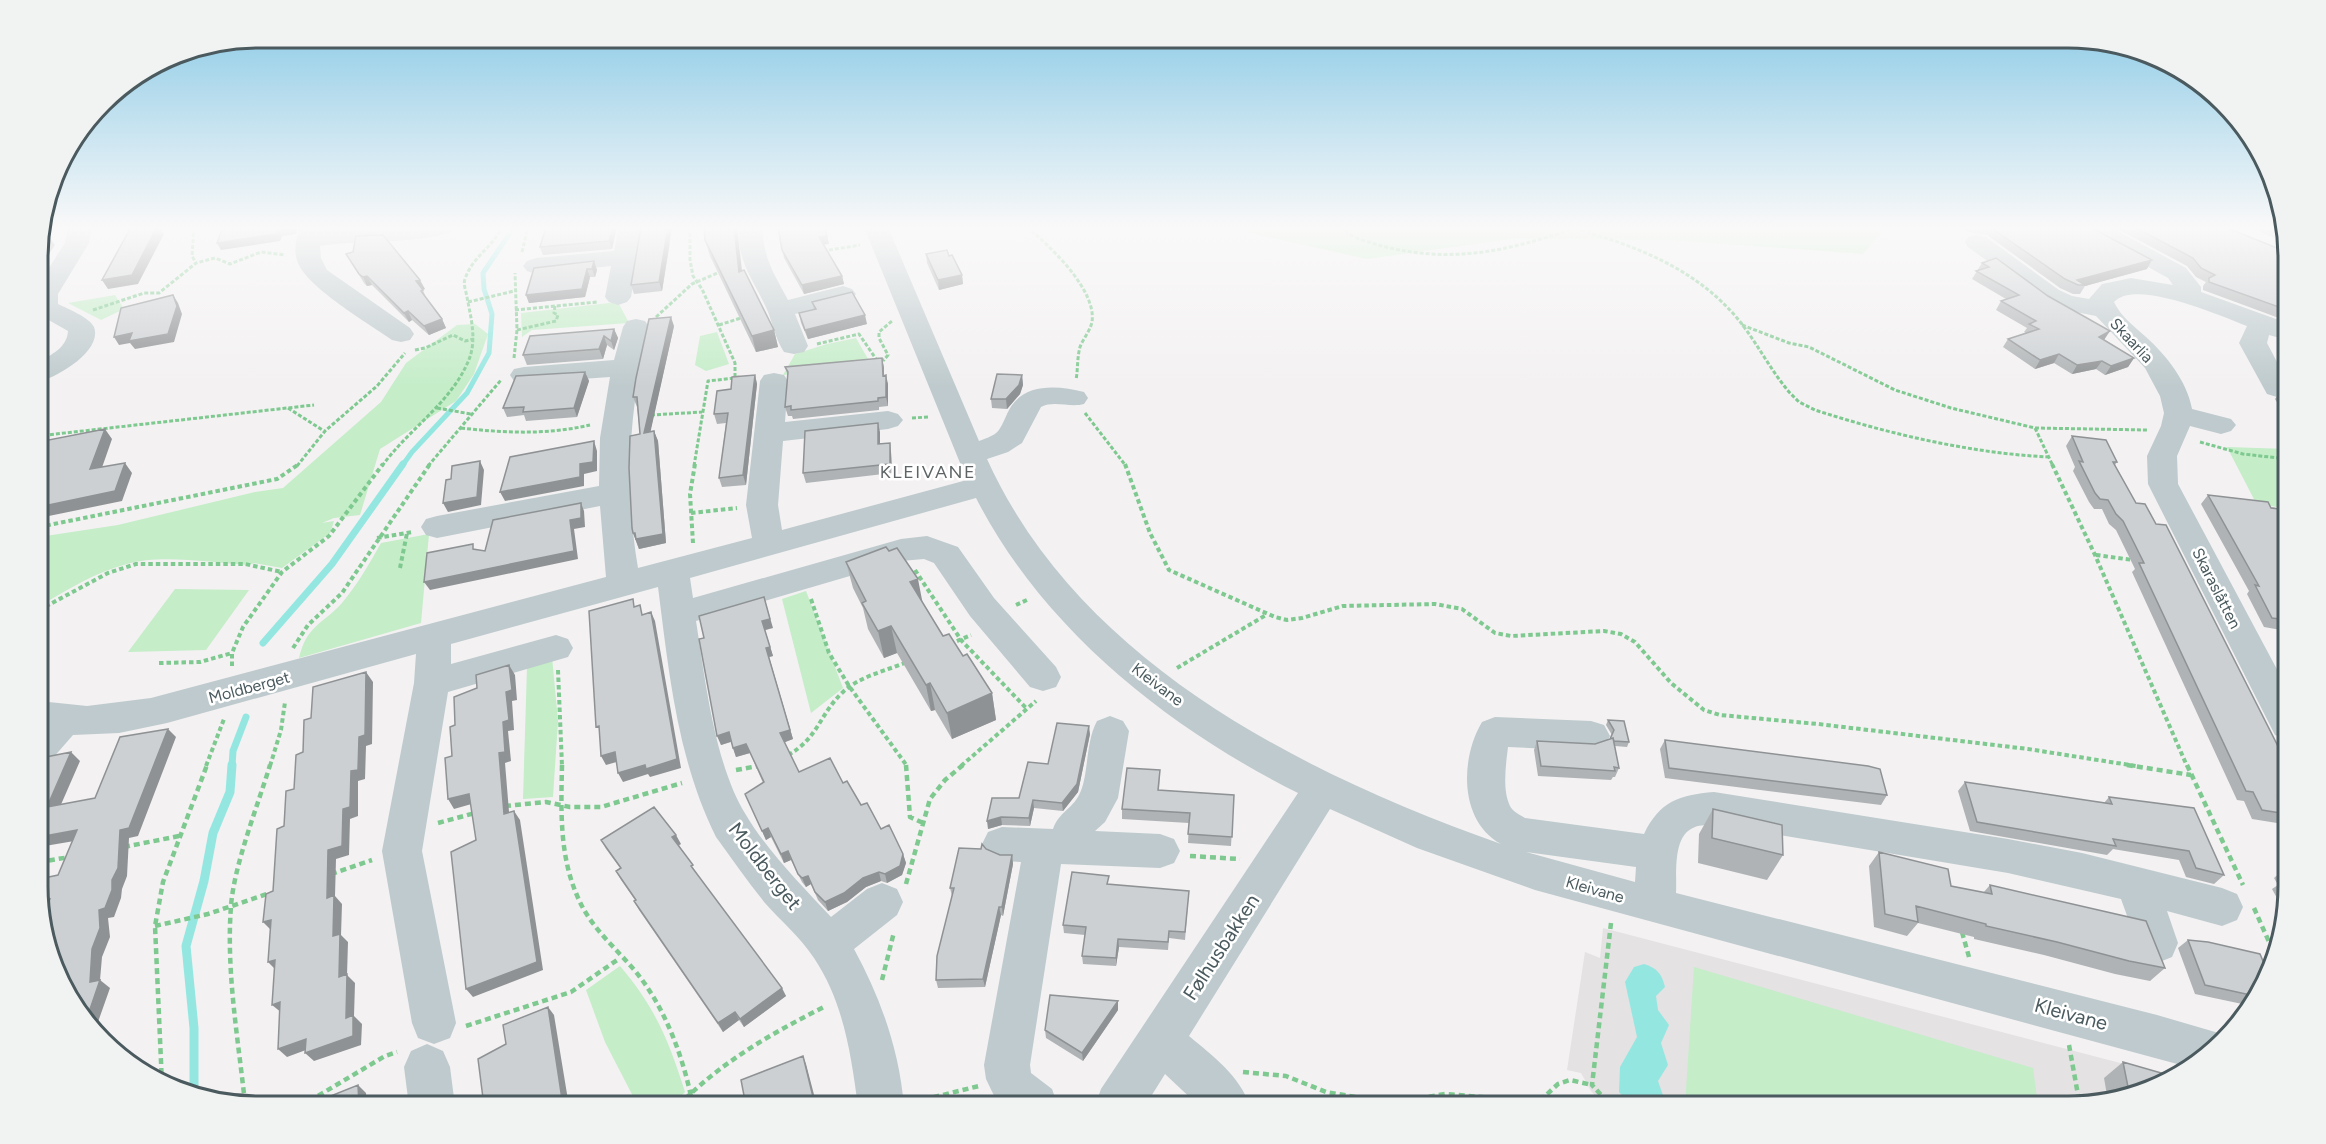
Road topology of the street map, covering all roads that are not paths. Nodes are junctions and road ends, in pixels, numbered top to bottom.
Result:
1 (326, 280) edge
2 (621, 280) edge
3 (764, 280) edge
4 (889, 280) edge
5 (2030, 280) edge
6 (2183, 280) edge
7 (843, 294) edge
8 (618, 297) dead end
9 (2179, 305) junction
10 (48, 309) edge
11 (779, 309) junction
12 (2104, 310) junction
13 (636, 327) dead end
14 (2267, 333) edge
15 (401, 334) dead end
16 (794, 346) dead end
17 (48, 367) edge
18 (625, 368) junction
19 (513, 372) road end
20 (774, 381) dead end
21 (2277, 388) dead end
22 (1074, 398) road end
23 (888, 420) dead end
24 (2221, 425) dead end
25 (2172, 432) junction
26 (771, 433) junction
27 (969, 454) junction
28 (983, 486) junction
29 (615, 493) junction
30 (438, 528) road end
31 (769, 545) junction
32 (683, 558) junction
33 (624, 584) junction
34 (679, 614) junction
35 (434, 637) junction
36 (556, 648) road end
37 (432, 683) junction
38 (1043, 686) road end
39 (2278, 706) edge
40 (48, 728) edge
41 (1110, 731) dead end
42 (1591, 736) dead end
43 (1323, 787) junction
44 (1002, 844) dead end
45 (1056, 846) junction
46 (1160, 851) road end
47 (1659, 853) junction
48 (2137, 885) junction
49 (2239, 898) road end
50 (894, 906) road end
51 (1655, 906) junction
52 (2157, 943) edge
53 (829, 944) junction
54 (434, 1023) dead end
55 (1160, 1041) junction
56 (2201, 1048) edge
57 (1021, 1092) edge
58 (1219, 1095) edge
59 (891, 1096) edge
60 (1124, 1096) edge

1 - 15 street
2 - 8 street
3 - 11 street
4 - 27 street, Kleivane
5 - 12 street, Skaarlia
6 - 9 street
7 - 11 street
9 - 12 street, Skaarlia
9 - 14 street, Skaarlia
10 - 17 street
11 - 16 street
12 - 25 street, Skaarlia
13 - 18 street
14 - 21 street
18 - 19 street
18 - 29 street
20 - 26 street
22 - 27 street
23 - 26 street
24 - 25 street
25 - 39 street, Skaraslåtten
26 - 31 street
27 - 28 street, Kleivane
28 - 31 street, Moldberget
28 - 43 street, Kleivane
29 - 30 street
29 - 33 street
31 - 32 street, Moldberget
32 - 33 street, Moldberget
32 - 34 street, Moldberget
33 - 35 street, Moldberget
34 - 38 street
34 - 53 street, Moldberget
35 - 37 street
35 - 40 street, Moldberget
36 - 37 street
37 - 54 street
41 - 45 street
42 - 47 street
43 - 51 street, Kleivane
43 - 55 street, Følhusbakken
44 - 45 street
45 - 46 street
45 - 57 street
47 - 48 street
47 - 51 street
48 - 49 street
48 - 52 street
50 - 53 street
51 - 56 street, Kleivane
53 - 59 street, Moldberget
55 - 58 street
55 - 60 street, Følhusbakken

